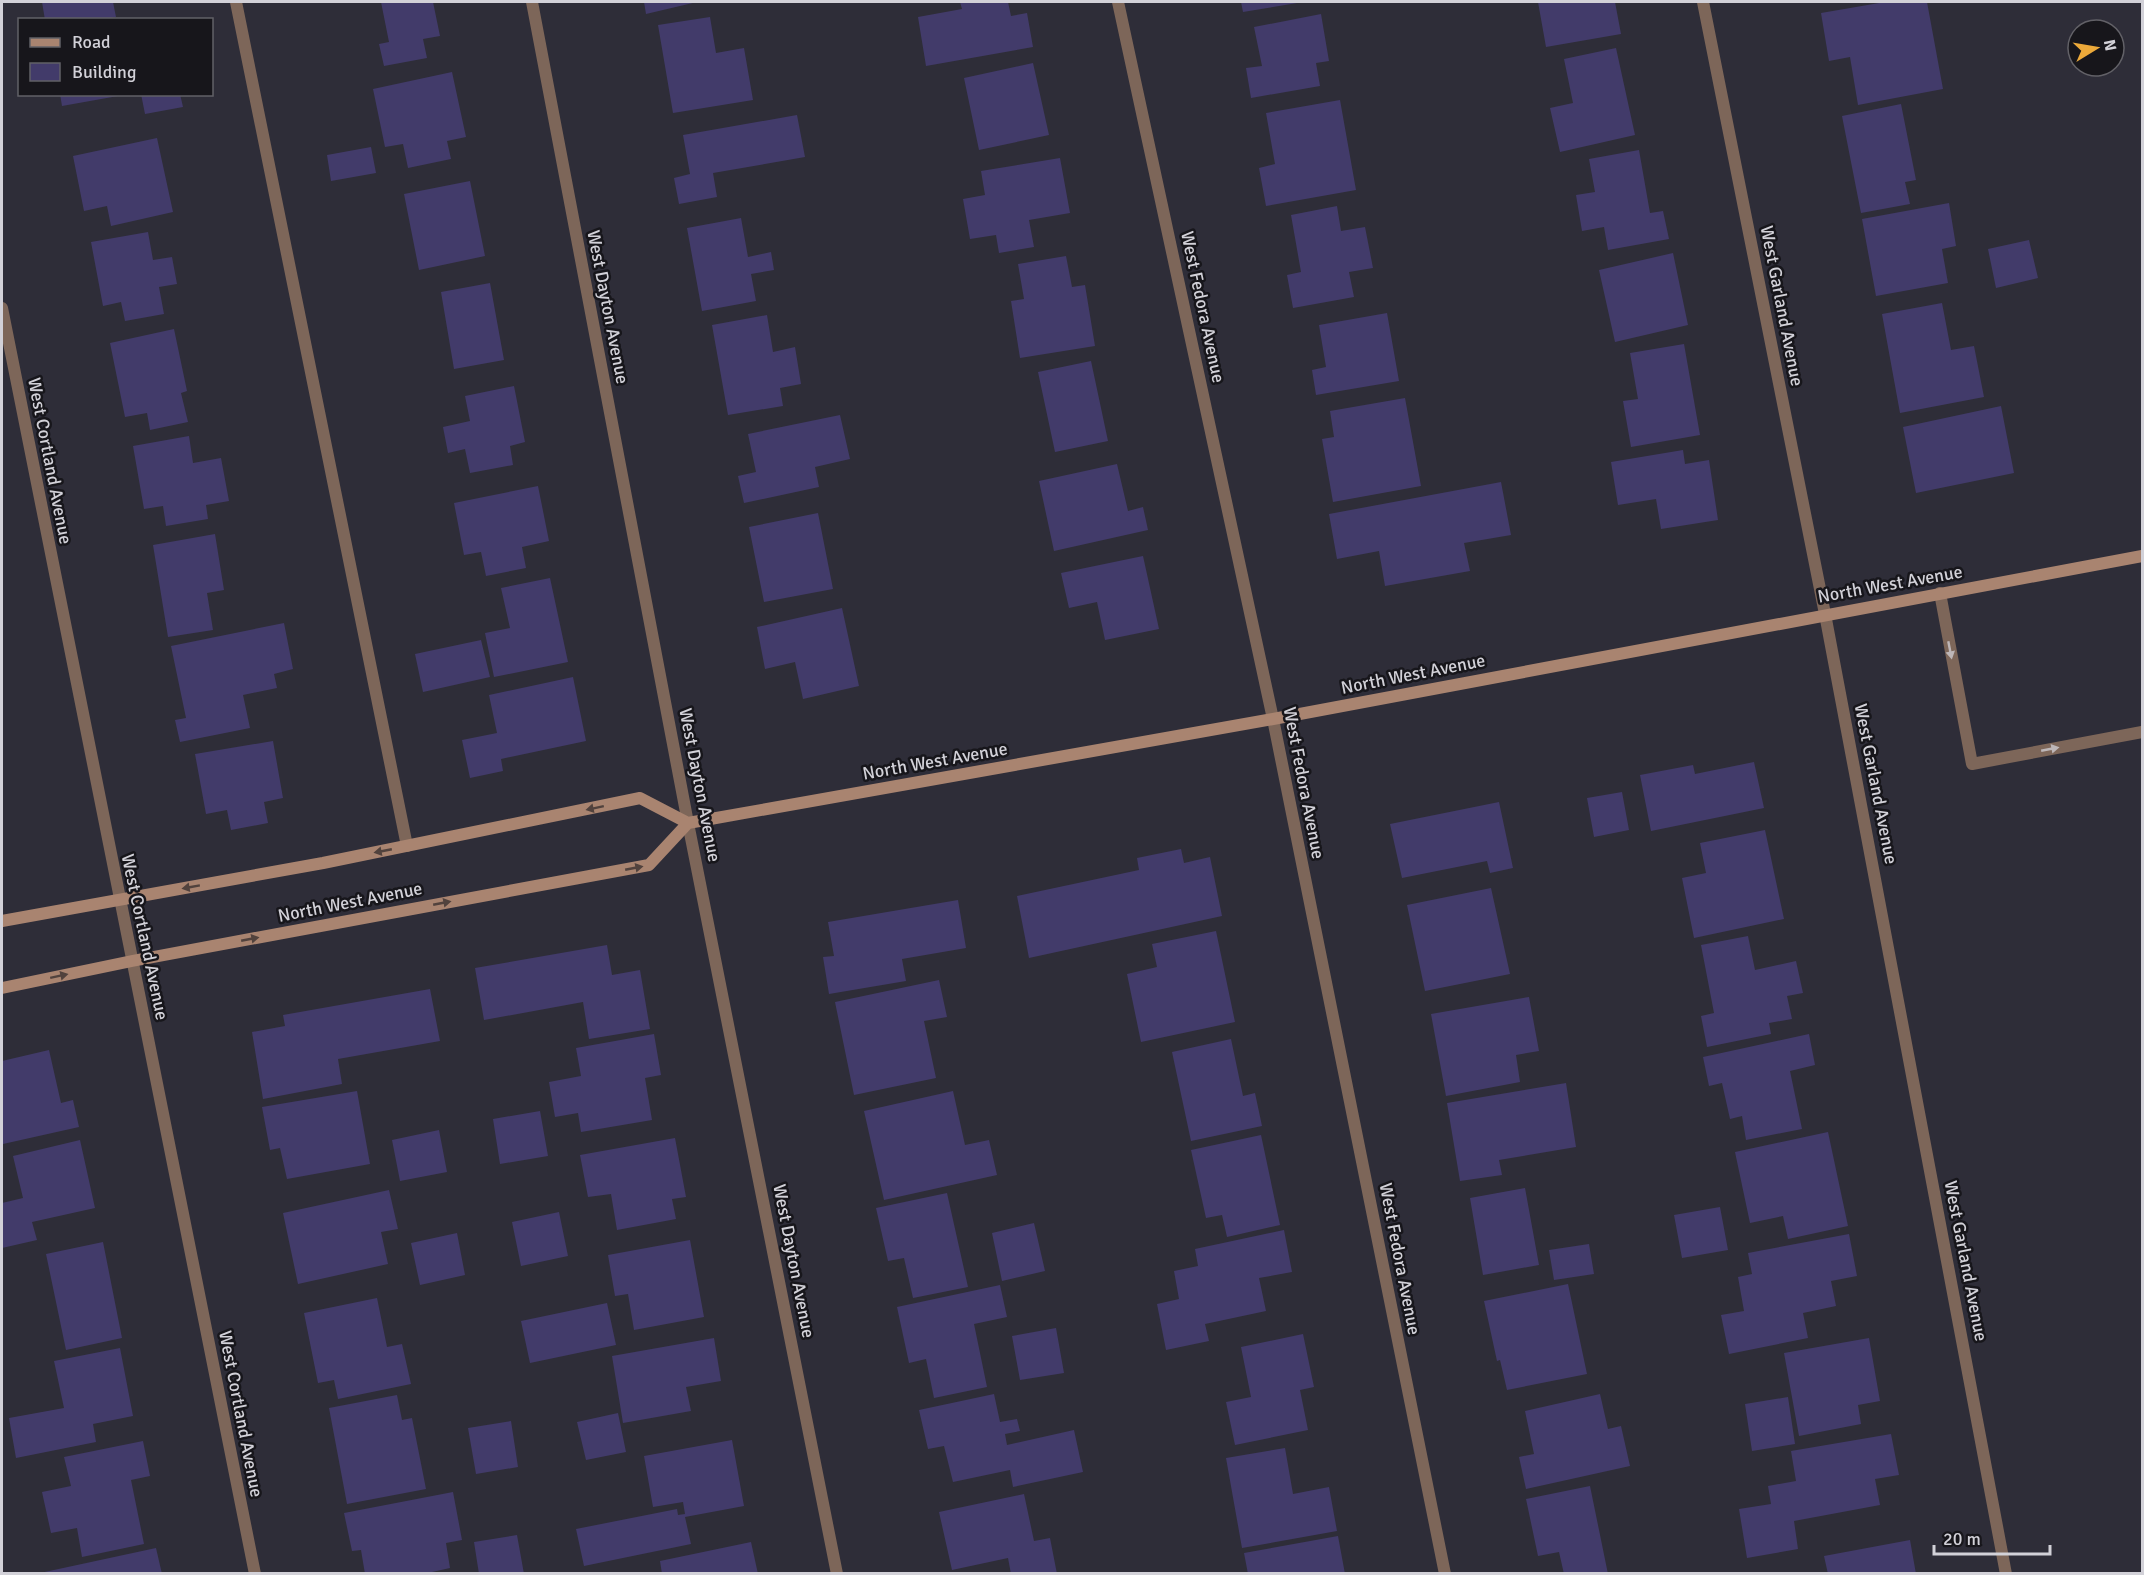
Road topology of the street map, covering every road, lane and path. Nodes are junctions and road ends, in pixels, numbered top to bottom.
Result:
1 (236, 2) edge
2 (532, 2) edge
3 (1118, 2) edge
4 (1703, 2) edge
5 (2, 308) edge
6 (2142, 556) edge
7 (1940, 593) junction
8 (1825, 614) junction
9 (1273, 719) junction
10 (2142, 732) edge
11 (688, 823) junction
12 (407, 846) junction
13 (119, 900) junction
14 (2, 921) edge
15 (132, 961) junction
16 (2, 988) edge
17 (255, 1574) edge
18 (837, 1574) edge
19 (1445, 1574) edge
20 (2006, 1574) edge

1 - 12 street
2 - 11 street, West Dayton Avenue
3 - 9 street, West Fedora Avenue
4 - 8 street, West Garland Avenue
5 - 13 street, West Cortland Avenue
6 - 7 main road, North West Avenue
7 - 8 main road, North West Avenue
7 -> 10 street
8 - 9 main road, North West Avenue
8 - 20 street, West Garland Avenue
9 - 11 main road, North West Avenue
9 - 19 street, West Fedora Avenue
11 -> 12 main road
15 -> 11 main road, North West Avenue
11 - 18 street, West Dayton Avenue
12 -> 13 main road
13 - 14 main road
13 - 15 street, West Cortland Avenue
16 -> 15 main road, North West Avenue
15 - 17 street, West Cortland Avenue

